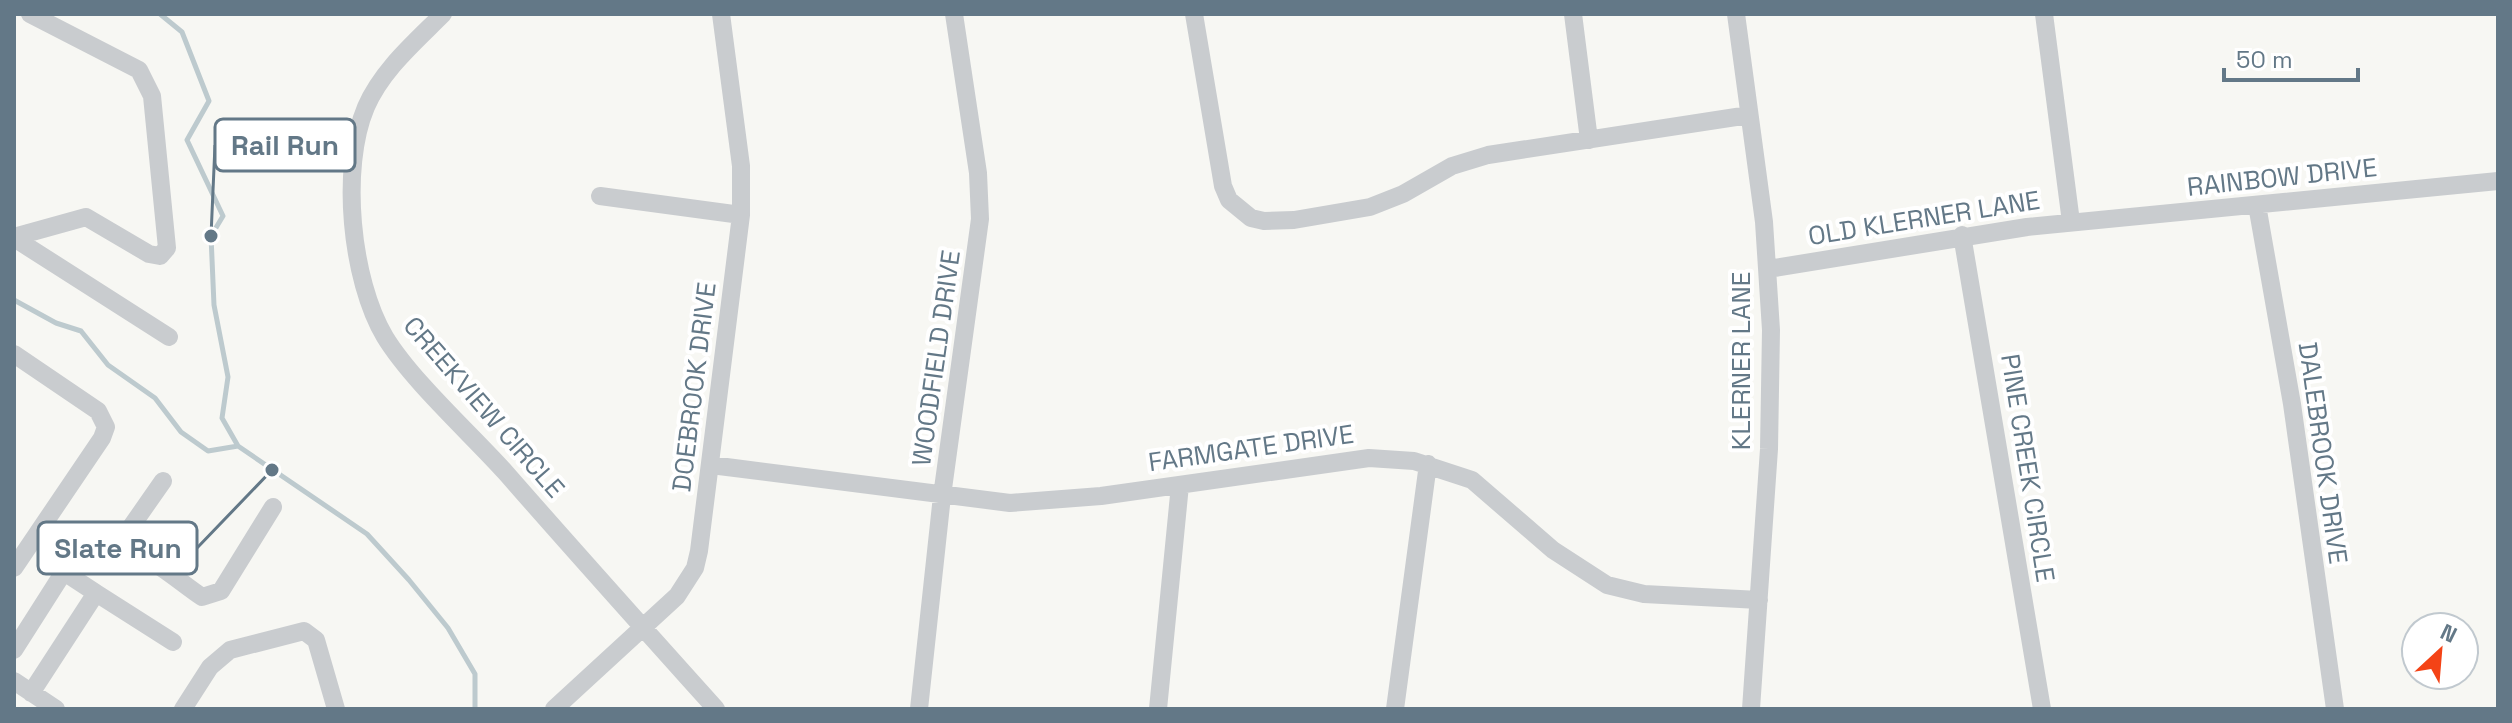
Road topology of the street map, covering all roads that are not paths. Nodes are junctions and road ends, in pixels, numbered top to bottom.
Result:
1 (30, 14) edge
2 (443, 14) edge
3 (721, 14) edge
4 (954, 14) edge
5 (1194, 14) edge
6 (1573, 14) edge
7 (1736, 14) edge
8 (2044, 14) edge
9 (1749, 115) junction
10 (1589, 140) junction
11 (2498, 181) edge
12 (600, 196) dead end
13 (2257, 205) junction
14 (741, 215) junction
15 (2071, 222) junction
16 (1962, 235) junction
17 (14, 237) edge
18 (1768, 269) junction
19 (169, 337) dead end
20 (14, 354) edge
21 (1428, 464) junction
22 (711, 465) junction
23 (163, 481) dead end
24 (1180, 485) junction
25 (942, 496) junction
26 (273, 507) dead end
27 (119, 544) junction
28 (14, 568) edge
29 (64, 572) junction
30 (96, 593) junction
31 (1759, 600) junction
32 (642, 626) junction
33 (173, 642) dead end
34 (14, 650) edge
35 (14, 681) edge
36 (31, 693) junction
37 (56, 709) edge
38 (183, 709) edge
39 (336, 709) edge
40 (554, 709) edge
41 (716, 709) edge
42 (919, 709) edge
43 (1158, 709) edge
44 (1395, 709) edge
45 (1751, 709) edge
46 (2042, 709) edge
47 (2335, 709) edge

1 - 17 street
2 - 32 street, CREEKVIEW CIRCLE
3 - 14 street, DOEBROOK DRIVE
4 - 25 street, WOODFIELD DRIVE
5 - 10 street
6 - 10 street
7 - 9 street, KLERNER LANE
8 - 15 street, OLD KLERNER LANE
9 - 10 street
9 - 18 street, KLERNER LANE
11 - 13 street, RAINBOW DRIVE
12 - 14 street
13 - 15 street, RAINBOW DRIVE
13 - 47 street, DALEBROOK DRIVE
14 - 22 street, DOEBROOK DRIVE
15 - 16 street, OLD KLERNER LANE
16 - 18 street, OLD KLERNER LANE
16 - 46 street, PINE CREEK CIRCLE
17 - 19 street
18 - 31 street, KLERNER LANE
20 - 28 street
21 - 24 street, FARMGATE DRIVE
21 - 31 street, FARMGATE DRIVE
21 - 44 street
22 - 25 street, FARMGATE DRIVE
22 - 32 street, DOEBROOK DRIVE
23 - 27 street
24 - 25 street, FARMGATE DRIVE
24 - 43 street
25 - 42 street, WOODFIELD DRIVE
26 - 27 street
27 - 29 street
29 - 30 street
29 - 34 street
30 - 33 street
30 - 36 street
31 - 45 street, KLERNER LANE
32 - 40 street, DOEBROOK DRIVE
32 - 41 street, CREEKVIEW CIRCLE
35 - 36 street
36 - 37 street
38 - 39 street

